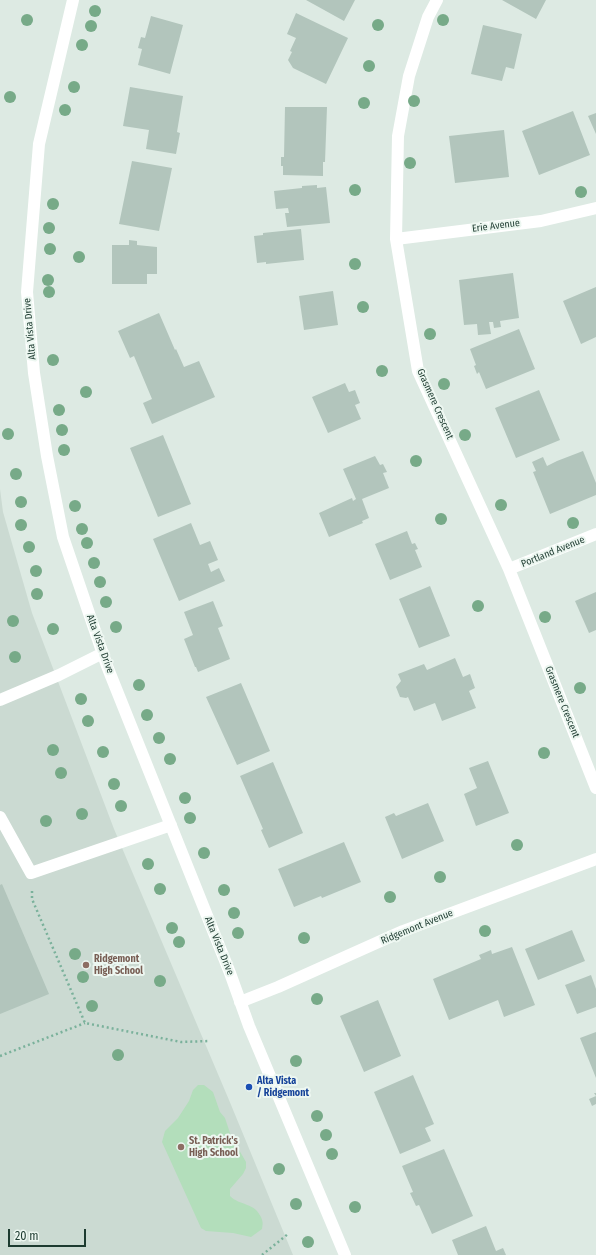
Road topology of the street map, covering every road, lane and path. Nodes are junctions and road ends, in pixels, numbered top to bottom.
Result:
1 (73, 0) edge
2 (438, 0) edge
3 (596, 208) edge
4 (396, 239) junction
5 (596, 534) edge
6 (509, 569) junction
7 (103, 653) junction
8 (0, 700) edge
9 (596, 788) edge
10 (0, 817) edge
11 (171, 825) junction
12 (596, 859) edge
13 (32, 873) junction
14 (240, 1002) junction
15 (85, 1023) junction
16 (210, 1041) dead end
17 (0, 1056) edge
18 (288, 1234) dead end
19 (262, 1255) edge
20 (345, 1255) edge

1 - 7 street, Alta Vista Drive
2 - 4 street, Grasmere Crescent
3 - 4 street, Erie Avenue
4 - 6 street, Grasmere Crescent
5 - 6 street, Portland Avenue
6 - 9 street, Grasmere Crescent
7 - 8 street
7 - 11 street, Alta Vista Drive
10 - 13 street
11 - 13 street
11 - 14 street, Alta Vista Drive
12 - 14 street, Ridgemont Avenue
13 - 15 path
14 - 20 street, Alta Vista Drive
15 - 16 path
15 - 17 path
18 - 19 path

